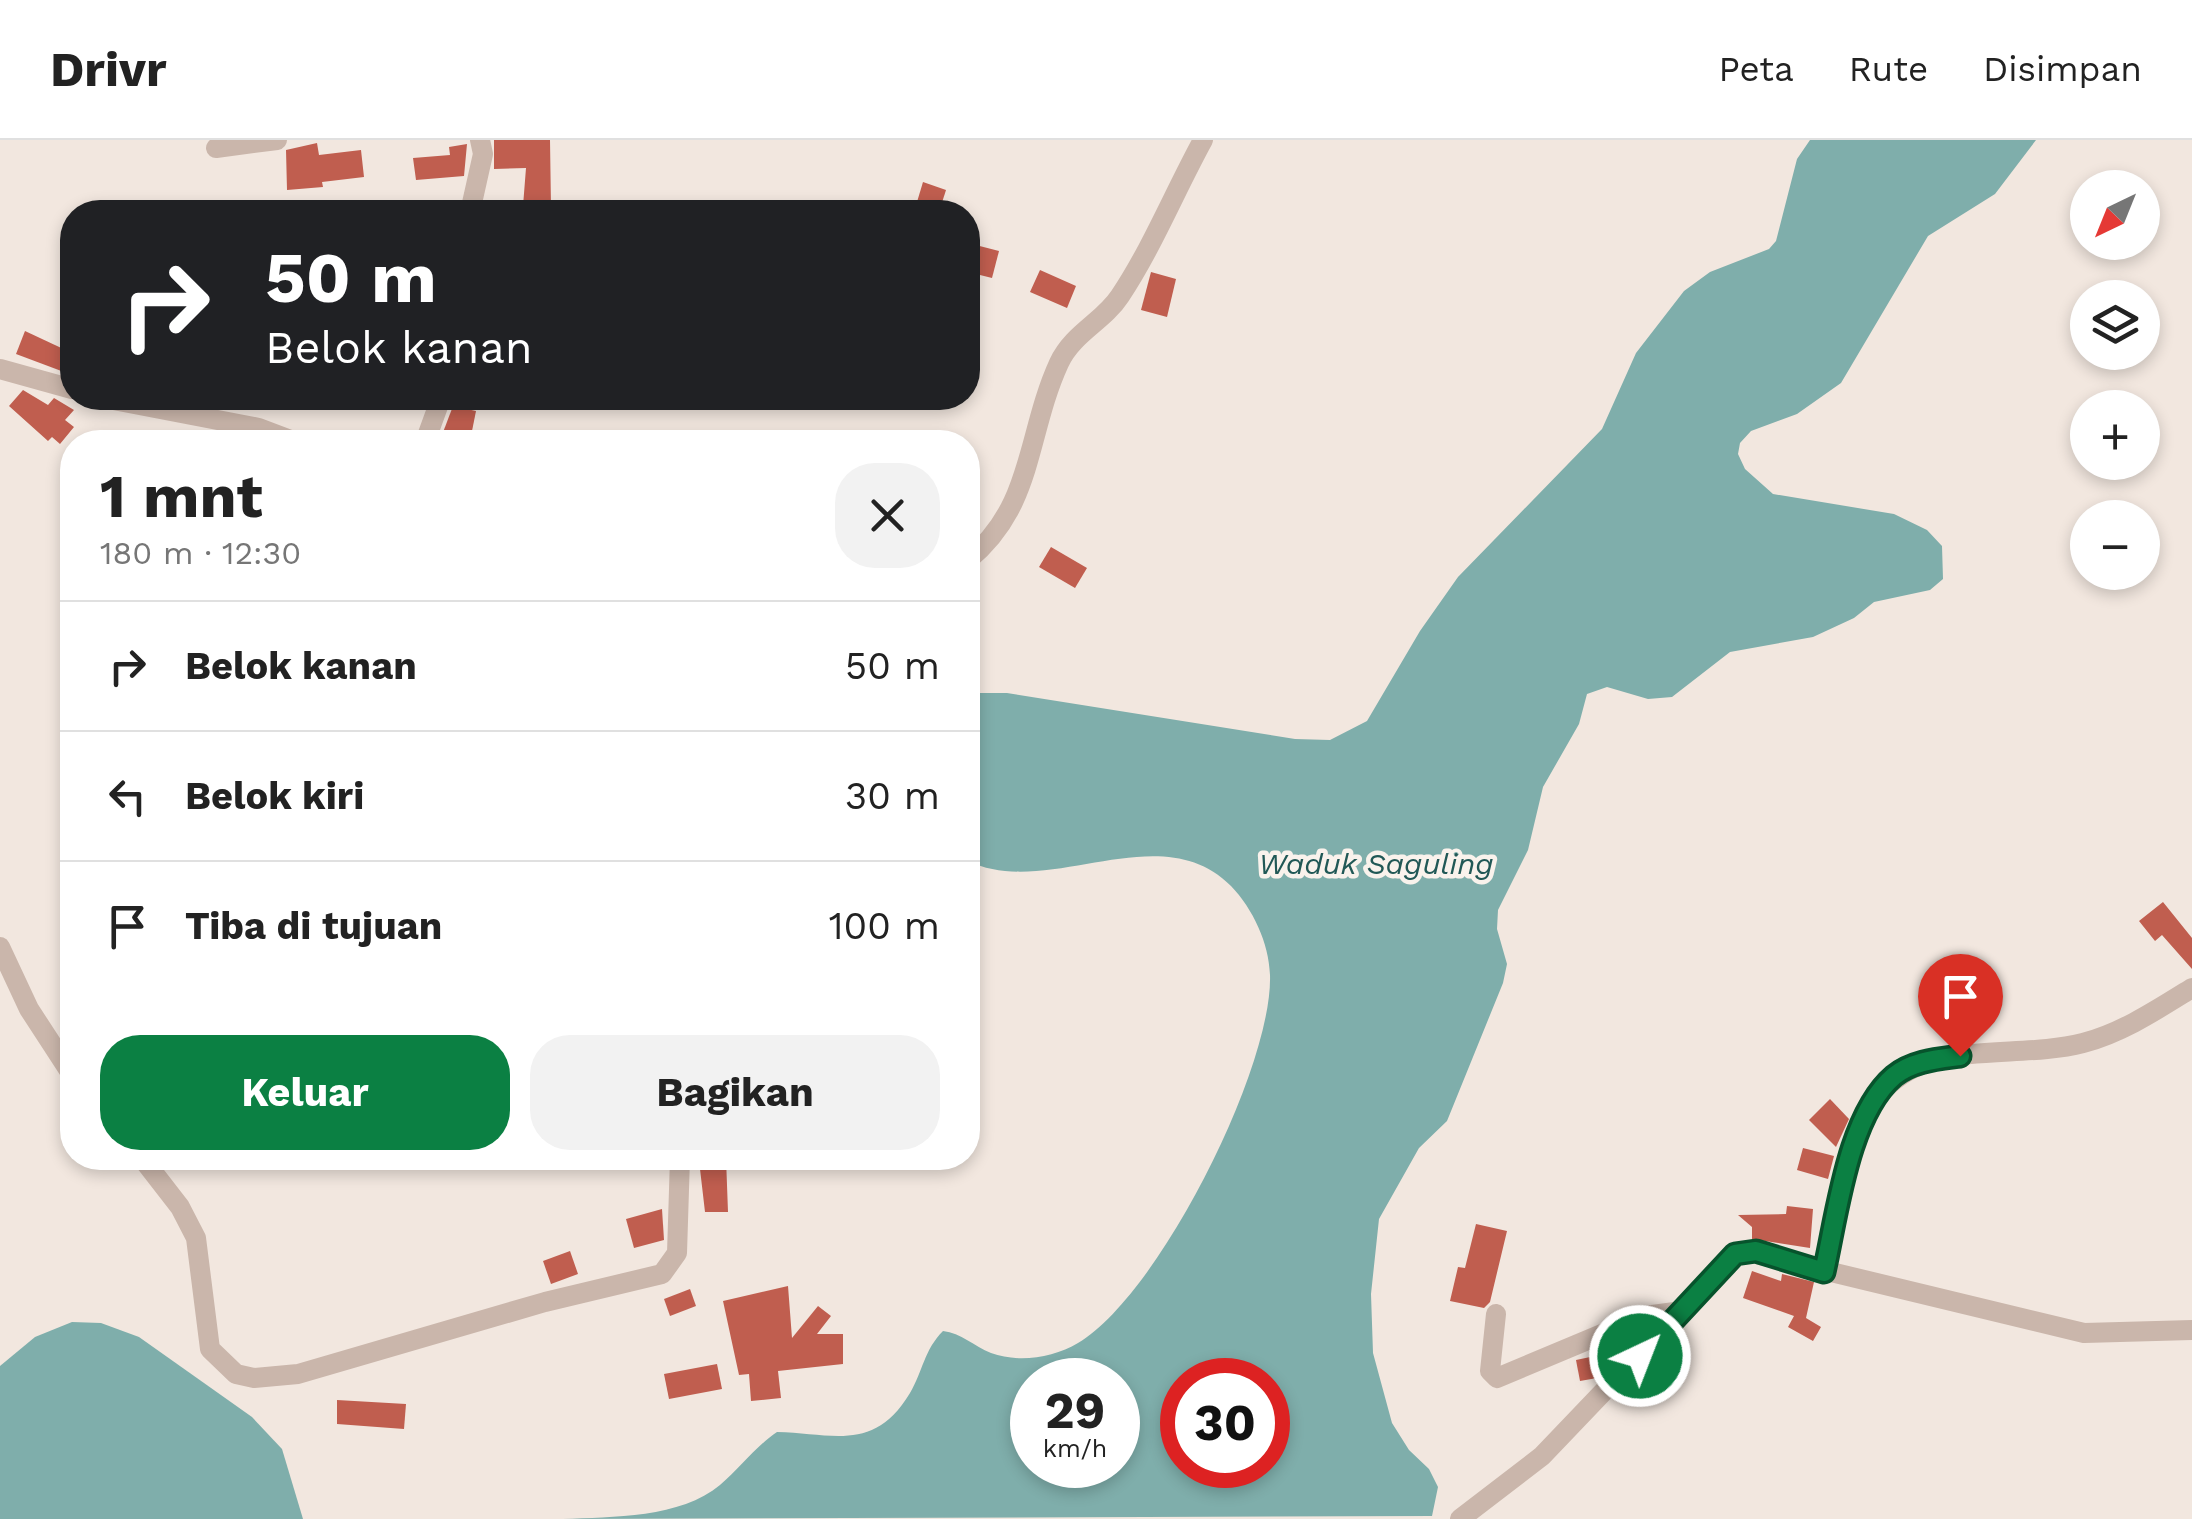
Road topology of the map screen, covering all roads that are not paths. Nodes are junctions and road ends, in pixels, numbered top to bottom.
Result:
1 (276, 140) edge
2 (480, 140) edge
3 (1204, 140) edge
4 (216, 148) dead end
5 (473, 200) edge
6 (0, 370) edge
7 (60, 386) edge
8 (166, 410) edge
9 (265, 430) edge
10 (980, 550) edge
11 (0, 947) edge
12 (2192, 988) edge
13 (60, 1057) edge
14 (152, 1170) edge
15 (680, 1170) edge
16 (1824, 1272) junction
17 (1682, 1311) junction
18 (1496, 1314) dead end
19 (2192, 1330) edge
20 (1460, 1519) edge

1 - 4 street
2 - 5 street
3 - 10 street
6 - 7 street
8 - 9 street
11 - 13 street
12 - 16 street
14 - 15 street
16 - 17 street
16 - 19 street
17 - 18 street
17 - 20 street

